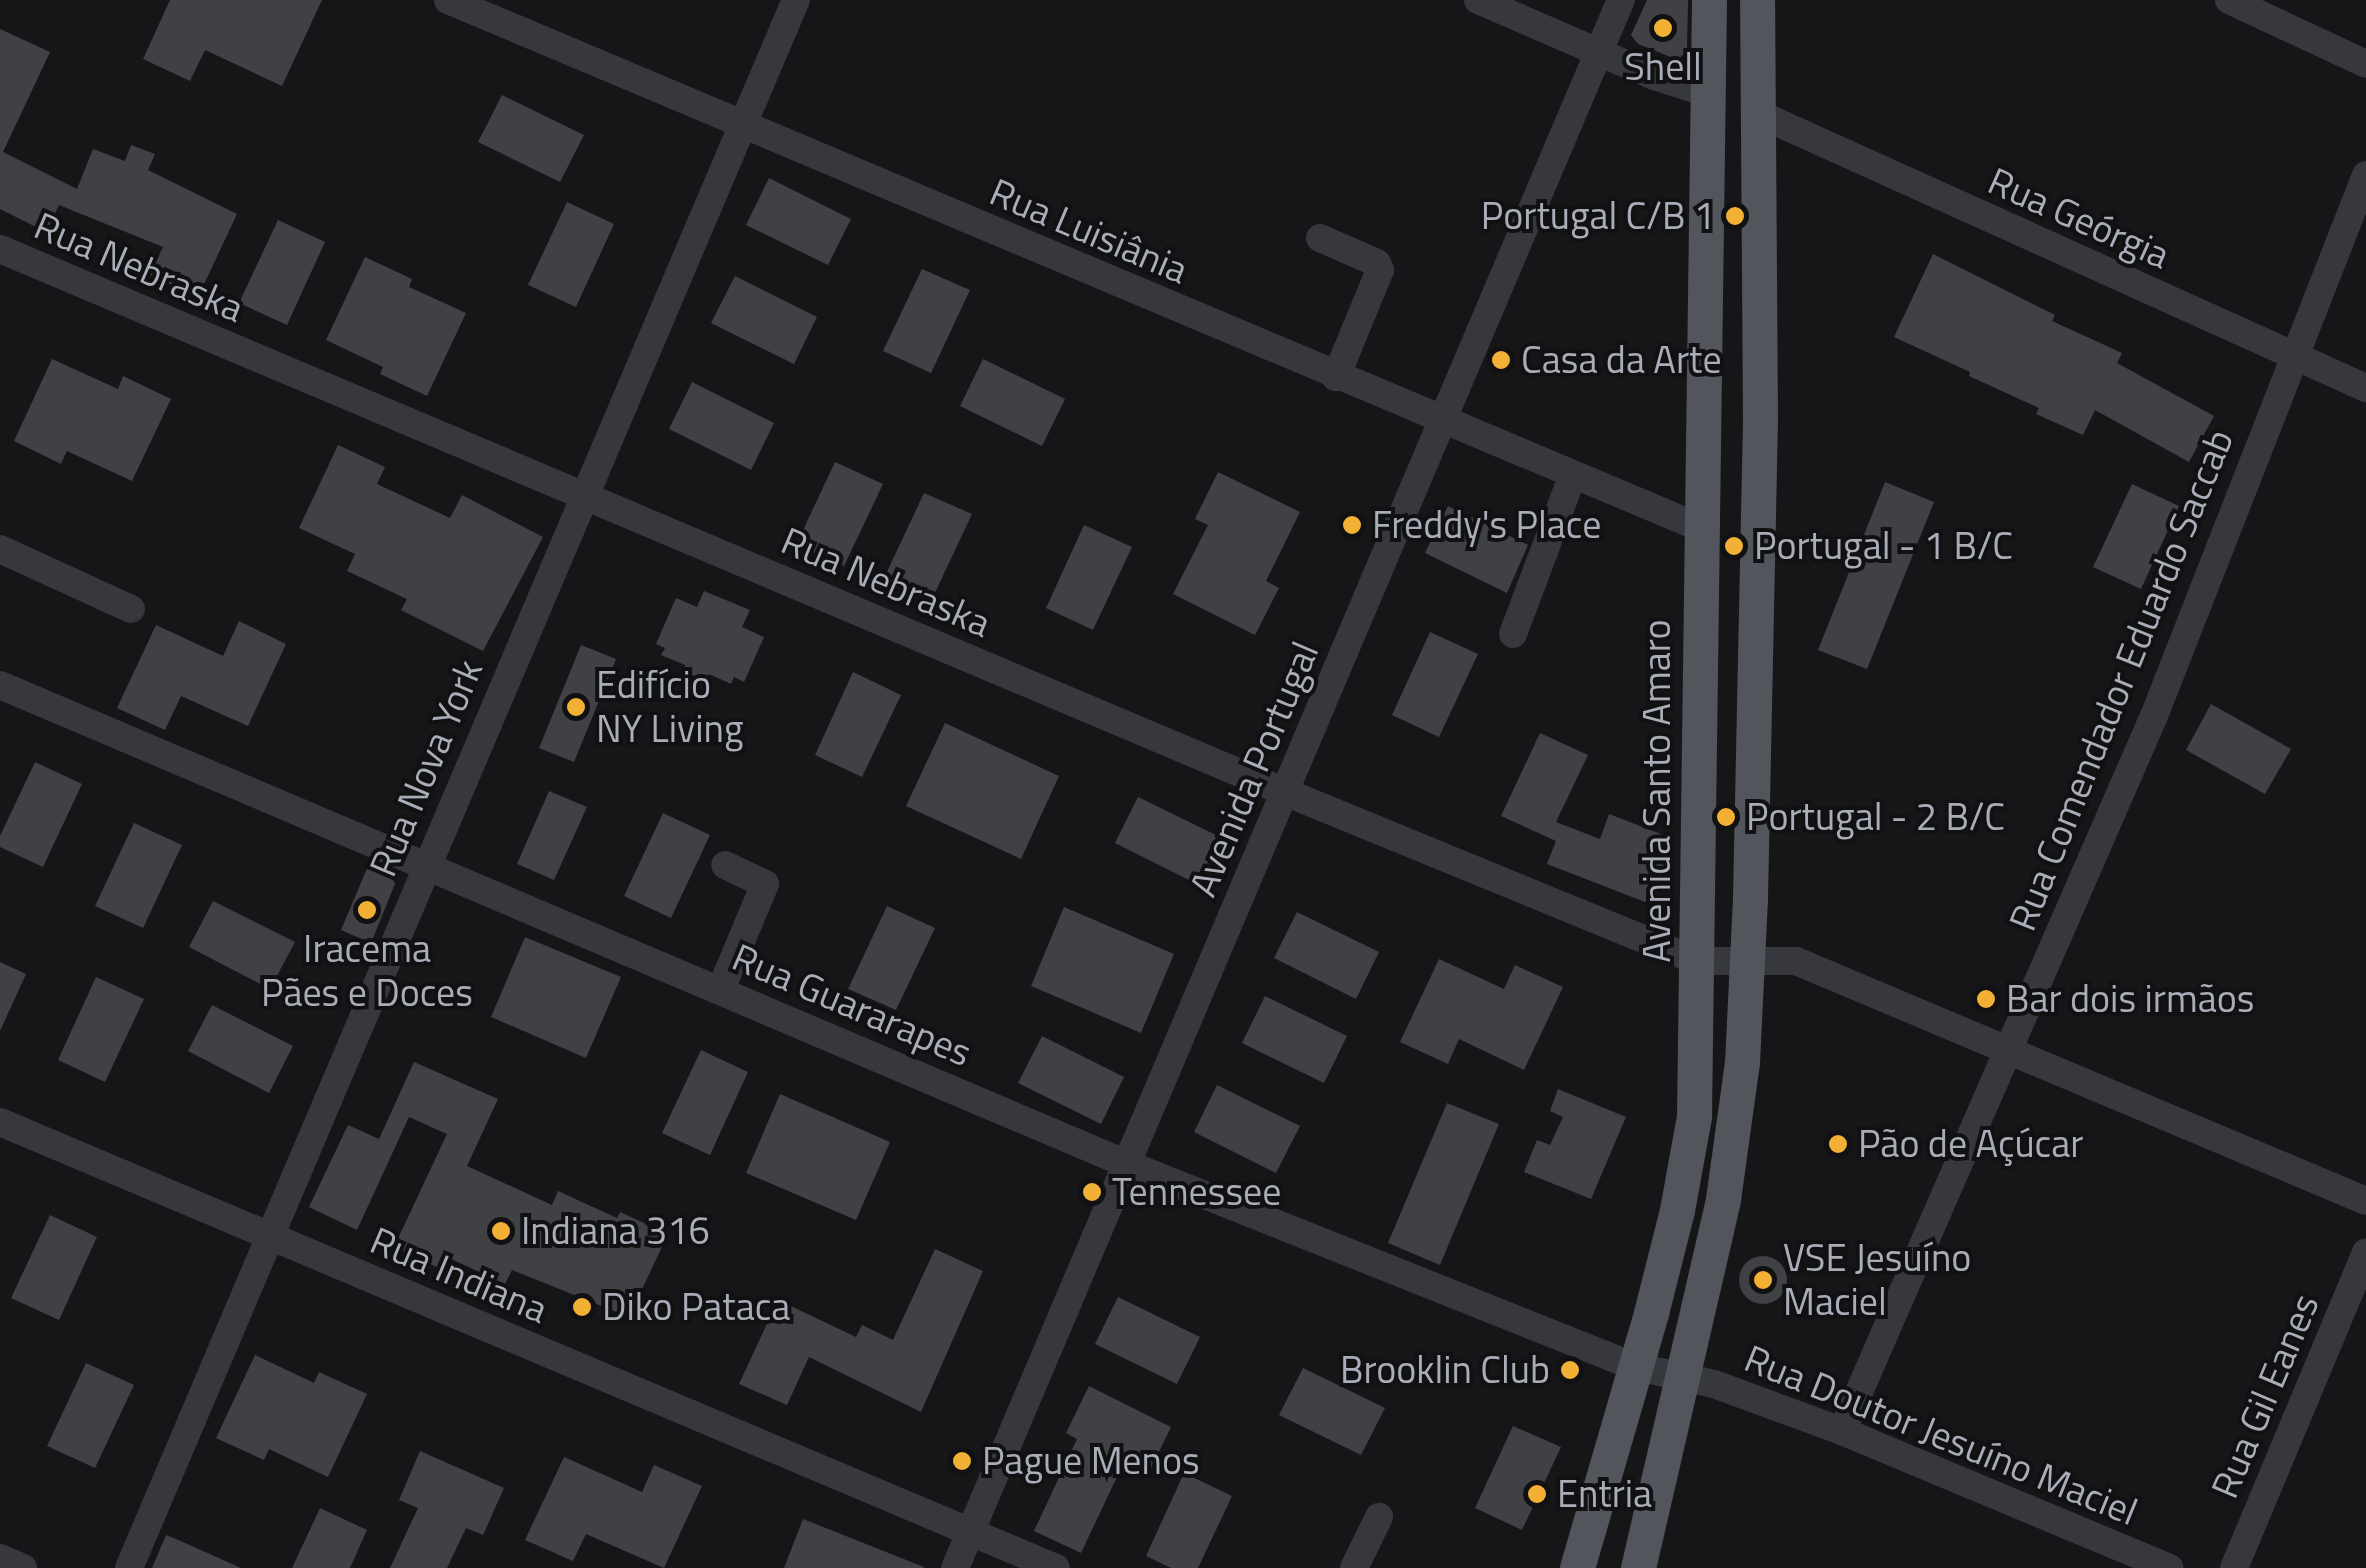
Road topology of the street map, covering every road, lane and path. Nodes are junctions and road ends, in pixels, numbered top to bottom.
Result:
1 (448, 0) edge
2 (796, 0) edge
3 (1478, 0) edge
4 (1621, 0) edge
5 (1709, 0) edge
6 (1757, 0) edge
7 (2228, 0) edge
8 (1599, 51) junction
9 (2366, 64) edge
10 (1710, 94) junction
11 (1761, 115) junction
12 (742, 124) junction
13 (2366, 176) edge
14 (1320, 238) dead end
15 (0, 249) edge
16 (2294, 357) junction
17 (1336, 377) junction
18 (2366, 388) edge
19 (1443, 422) junction
20 (1572, 476) junction
21 (585, 495) junction
22 (1701, 528) junction
23 (0, 549) edge
24 (131, 608) dead end
25 (1513, 634) dead end
26 (0, 684) edge
27 (1285, 792) junction
28 (726, 865) dead end
29 (424, 866) junction
30 (1747, 959) junction
31 (1698, 961) junction
32 (721, 989) junction
33 (2007, 1049) junction
34 (0, 1122) edge
35 (1126, 1164) junction
36 (2366, 1201) edge
37 (268, 1236) junction
38 (2366, 1253) edge
39 (1691, 1355) junction
40 (1633, 1366) junction
41 (1842, 1431) junction
42 (1379, 1517) dead end
43 (970, 1532) junction
44 (0, 1558) edge
45 (23, 1568) edge
46 (129, 1568) edge
47 (955, 1568) edge
48 (1056, 1568) edge
49 (1354, 1568) edge
50 (1577, 1568) edge
51 (1638, 1568) edge
52 (2169, 1568) edge
53 (2234, 1568) edge

1 - 12 street, Rua Luisiânia
2 - 12 street, Rua Nova York
3 - 8 street
4 - 8 street, Avenida Portugal
5 - 10 main road, Avenida Santo Amaro
6 - 11 main road
7 - 9 street
8 - 10 street
8 - 19 street, Avenida Portugal
10 - 22 main road, Avenida Santo Amaro
11 - 16 street, Rua Geórgia
11 - 30 main road
12 - 17 street, Rua Luisiânia
12 - 21 street, Rua Nova York
13 - 16 street, Rua Comendador Eduardo Saccab
14 - 17 street
15 - 21 street, Rua Nebraska
16 - 18 street, Rua Geórgia
16 - 33 street, Rua Comendador Eduardo Saccab
17 - 19 street, Rua Luisiânia
19 - 20 street, Rua Luisiânia
19 - 27 street, Avenida Portugal
20 - 22 street, Rua Luisiânia
20 - 25 street
21 - 27 street, Rua Nebraska
21 - 29 street, Rua Nova York
22 - 31 main road, Avenida Santo Amaro
23 - 24 street
26 - 29 street, Rua Guararapes
27 - 31 street, Rua Nebraska
27 - 35 street, Avenida Portugal
28 - 32 street
29 - 32 street, Rua Guararapes
29 - 37 street, Rua Nova York
30 - 31 street, Rua Nebraska
30 - 33 street, Rua Nebraska
30 - 39 main road
31 - 40 main road, Avenida Santo Amaro
32 - 35 street, Rua Guararapes
33 - 36 street, Rua Nebraska
33 - 41 street, Rua Comendador Eduardo Saccab
34 - 37 street, Rua Indiana
35 - 40 street, Rua Guararapes
35 - 43 street, Avenida Portugal
37 - 43 street, Rua Indiana
37 - 46 street, Rua Nova York
38 - 53 street, Rua Gil Eanes
39 - 40 street, Rua Guararapes
39 - 41 street, Rua Doutor Jesuíno Maciel
39 - 51 main road
40 - 50 main road, Avenida Santo Amaro
41 - 52 street, Rua Doutor Jesuíno Maciel
42 - 49 street
43 - 47 street, Avenida Portugal
43 - 48 street, Rua Indiana
44 - 45 street

